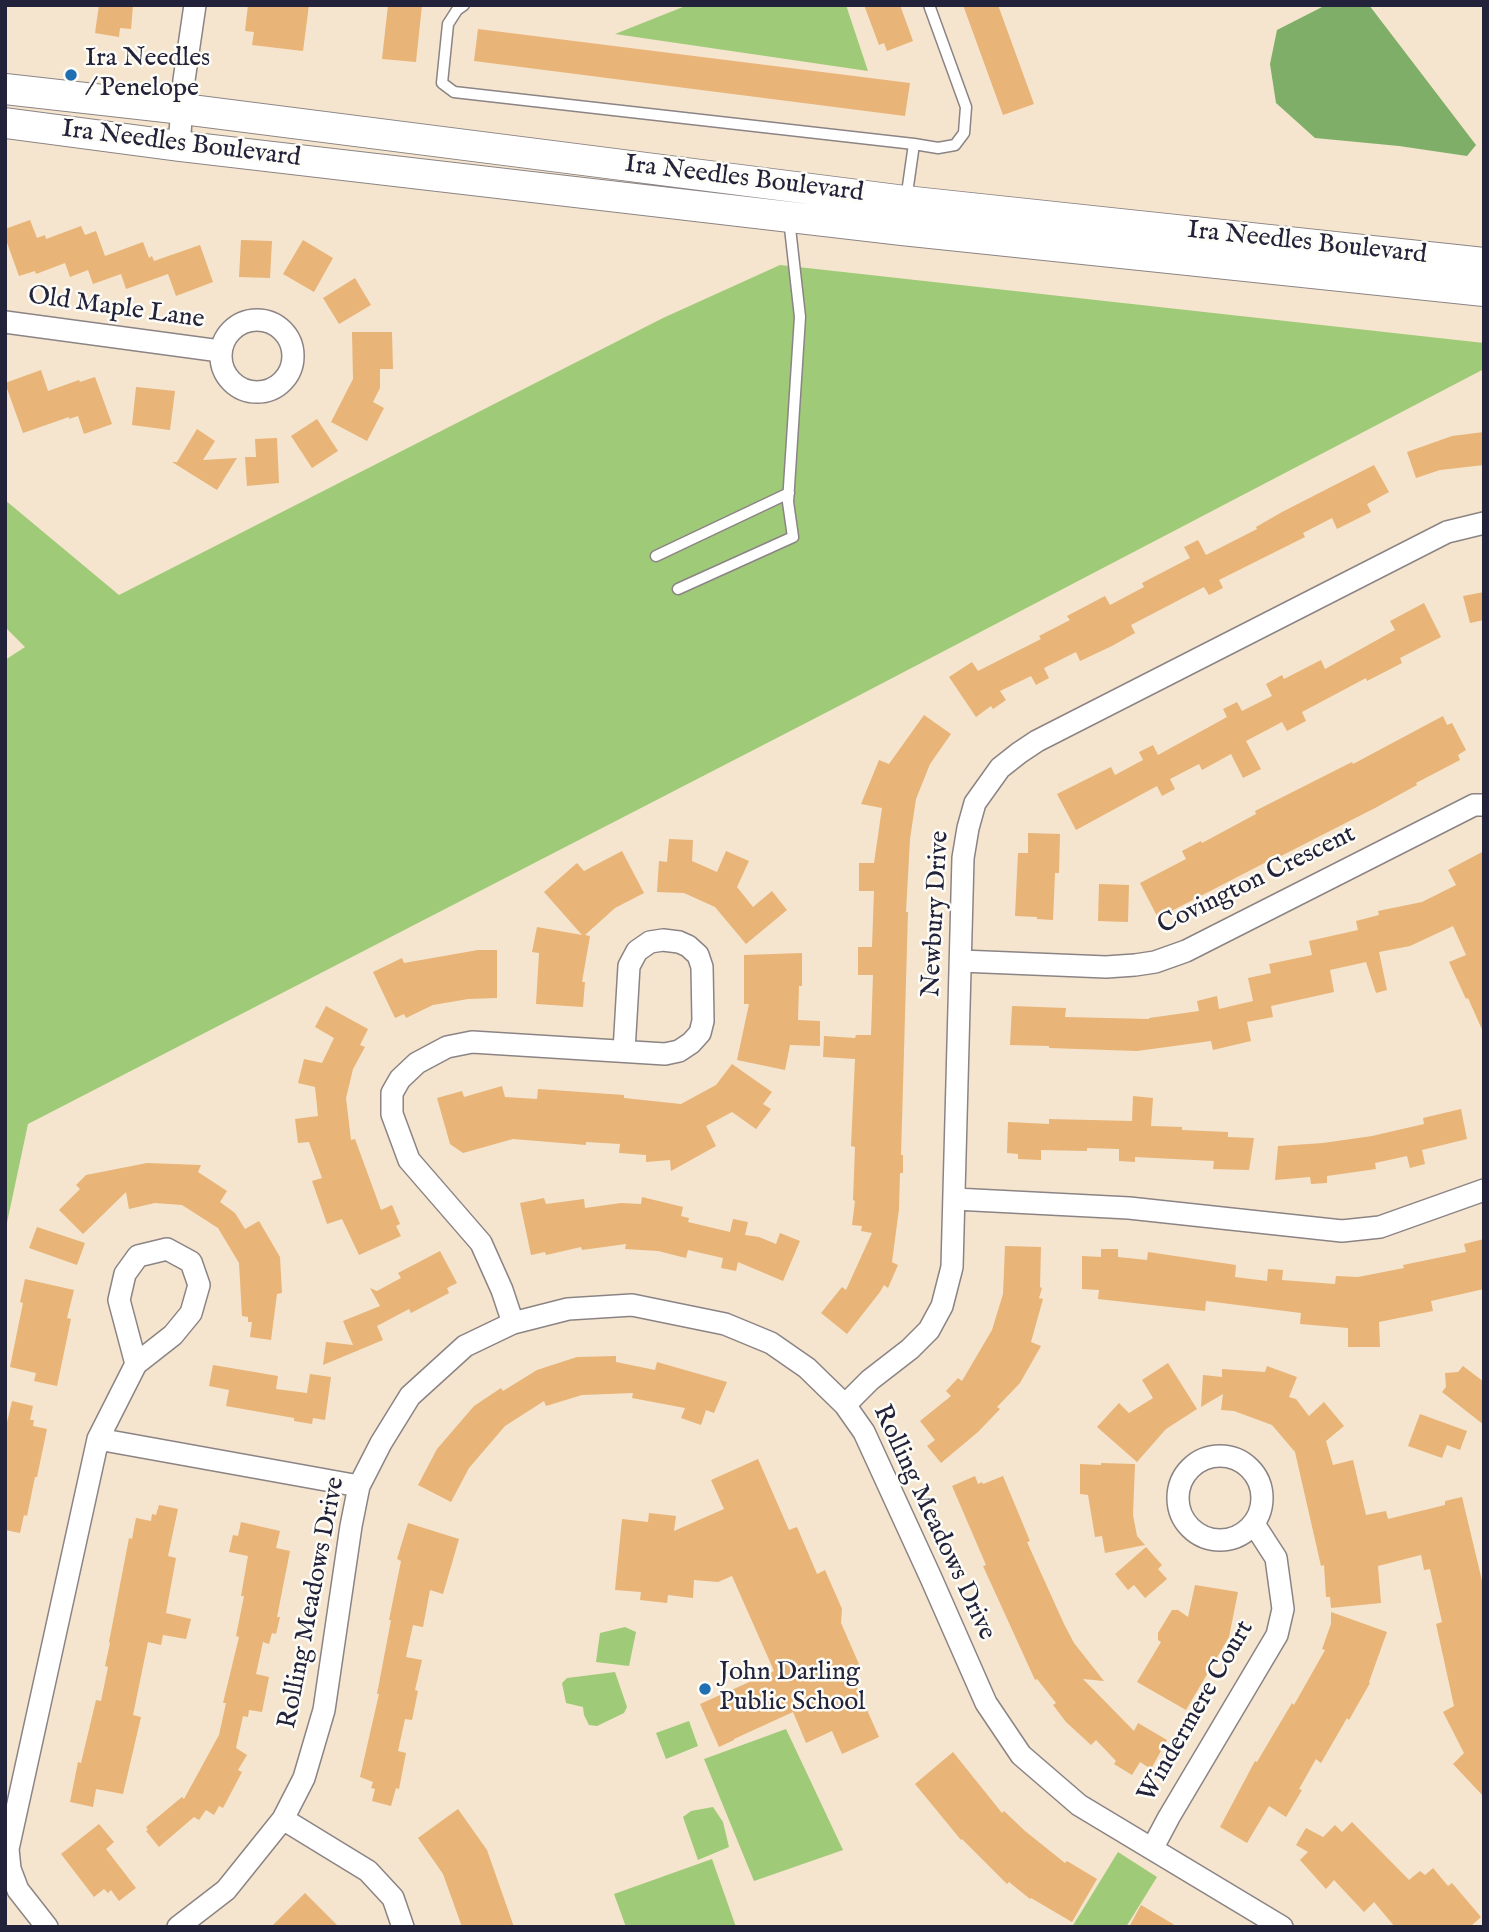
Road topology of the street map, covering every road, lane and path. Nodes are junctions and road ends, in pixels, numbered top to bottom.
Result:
1 (195, 5) edge
2 (464, 5) edge
3 (929, 5) edge
4 (5, 89) edge
5 (183, 109) junction
6 (5, 123) edge
7 (914, 144) junction
8 (179, 146) junction
9 (905, 201) junction
10 (789, 216) junction
11 (1484, 263) edge
12 (1484, 291) edge
13 (5, 322) edge
14 (220, 351) dead end
15 (789, 493) junction
16 (1484, 523) edge
17 (656, 556) dead end
18 (678, 589) dead end
19 (1484, 804) edge
20 (961, 961) junction
21 (624, 1051) junction
22 (1484, 1190) edge
23 (955, 1199) junction
24 (513, 1323) junction
25 (136, 1364) junction
26 (845, 1405) junction
27 (98, 1439) junction
28 (359, 1486) junction
29 (1254, 1524) junction
30 (283, 1819) junction
31 (1152, 1849) junction
32 (47, 1927) edge
33 (178, 1927) edge
34 (403, 1927) edge
35 (1282, 1927) edge

1 - 5 street
2 - 7 lane
3 - 7 lane
4 - 5 main road, Ira Needles Boulevard
5 - 8 street
5 - 9 main road, Ira Needles Boulevard
6 - 8 main road, Ira Needles Boulevard
7 - 9 lane
8 - 10 main road, Ira Needles Boulevard
9 - 11 main road, Ira Needles Boulevard
10 - 12 main road, Ira Needles Boulevard
10 - 15 lane
13 - 14 street, Old Maple Lane
15 - 17 lane
15 - 18 lane
16 - 20 street, Newbury Drive
19 - 20 street, Covington Crescent
20 - 23 street, Newbury Drive
21 - 21 street
21 - 24 street
22 - 23 street
23 - 26 street, Newbury Drive
24 - 26 street, Rolling Meadows Drive
24 - 28 street, Rolling Meadows Drive
25 - 25 street
25 - 27 street
26 - 31 street, Rolling Meadows Drive
27 - 28 street
27 - 32 street
28 - 30 street, Rolling Meadows Drive
29 - 29 street
29 - 31 street, Windermere Court
30 - 33 street, Rolling Meadows Drive
30 - 34 street
31 - 35 street, Rolling Meadows Drive

